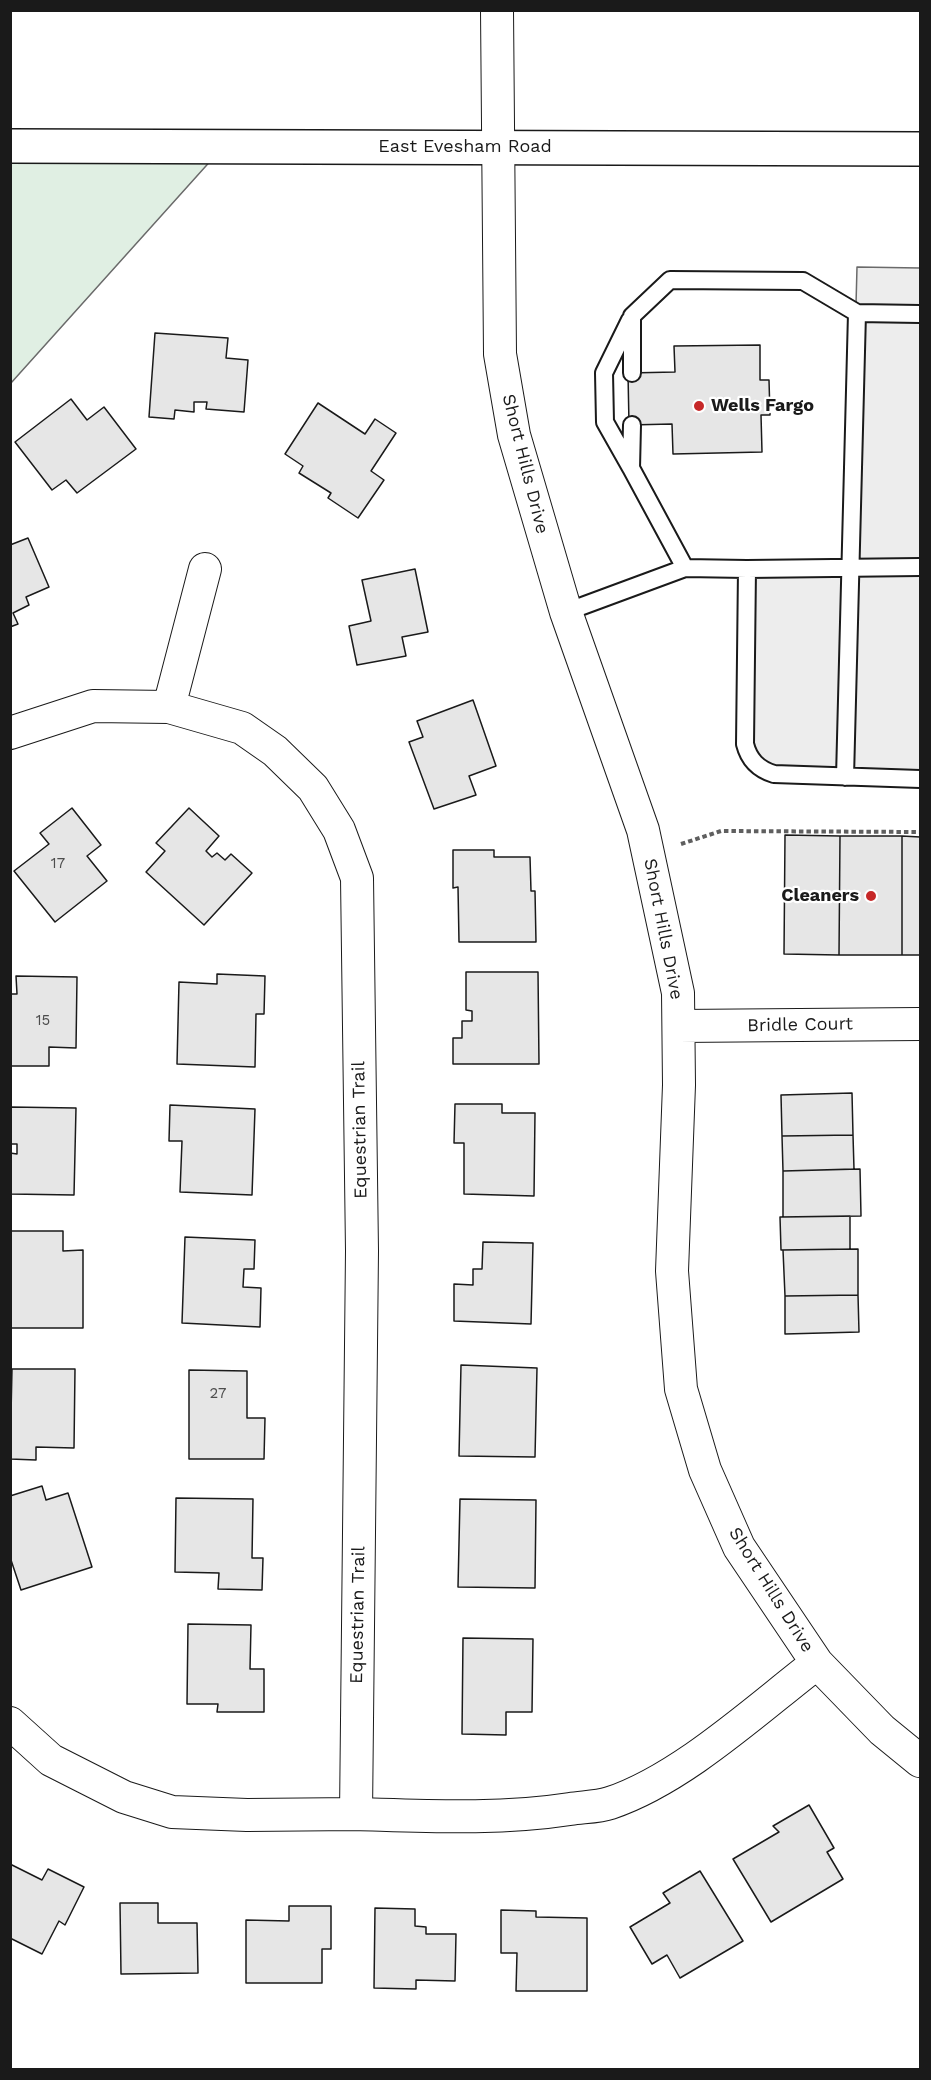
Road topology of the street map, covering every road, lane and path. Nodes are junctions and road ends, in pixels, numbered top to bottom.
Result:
1 (497, 10) edge
2 (10, 146) edge
3 (497, 148) junction
4 (921, 149) edge
5 (857, 314) junction
6 (921, 314) edge
7 (632, 316) junction
8 (632, 373) dead end
9 (632, 425) dead end
10 (631, 468) junction
11 (684, 567) junction
12 (921, 567) edge
13 (850, 568) junction
14 (205, 569) dead end
15 (747, 569) junction
16 (566, 612) junction
17 (169, 707) junction
18 (10, 733) edge
19 (845, 777) junction
20 (921, 779) edge
21 (921, 832) edge
22 (649, 854) junction
23 (921, 1023) edge
24 (679, 1026) junction
25 (817, 1663) junction
26 (10, 1723) edge
27 (921, 1761) edge
28 (356, 1814) junction

1 - 3 street, Short Hills Drive
2 - 3 main road, East Evesham Road
3 - 4 main road, East Evesham Road
3 - 16 street, Short Hills Drive
5 - 6 lane
5 - 7 lane
5 - 13 lane
7 - 8 lane
7 - 10 lane
9 - 10 lane
10 - 11 lane
11 - 15 lane
11 - 16 lane
12 - 13 lane
13 - 15 lane
13 - 19 lane
14 - 17 street
15 - 19 lane
16 - 22 street, Short Hills Drive
17 - 18 street, Equestrian Trail
17 - 28 street, Equestrian Trail
19 - 20 lane
21 - 22 path
22 - 24 street, Short Hills Drive
23 - 24 street, Bridle Court
24 - 25 street, Short Hills Drive
25 - 27 street, Short Hills Drive
25 - 28 street
26 - 28 street

